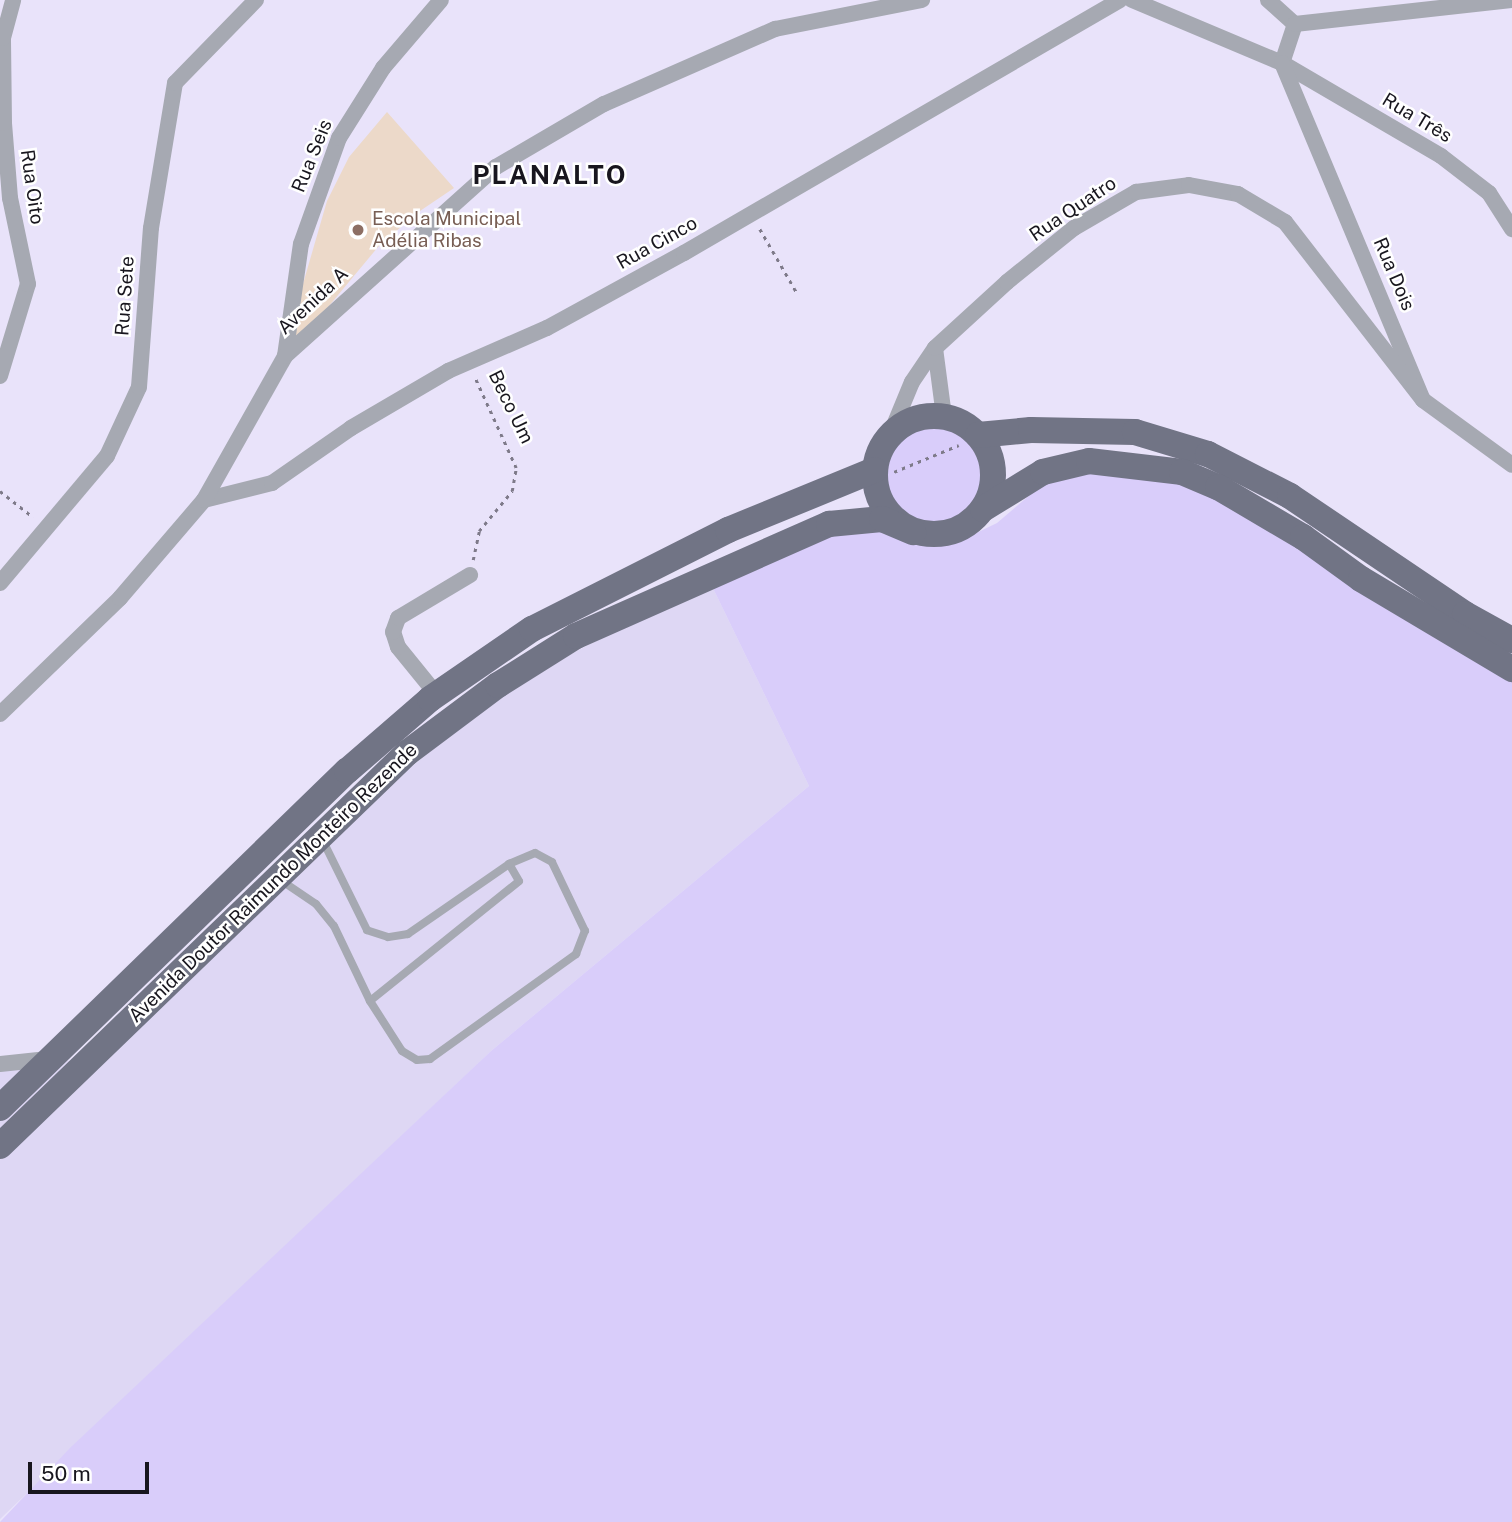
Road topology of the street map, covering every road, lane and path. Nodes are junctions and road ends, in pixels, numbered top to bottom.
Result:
1 (13, 0) edge
2 (256, 0) edge
3 (441, 0) edge
4 (922, 0) edge
5 (1120, 0) edge
6 (1132, 0) edge
7 (1268, 0) edge
8 (1512, 0) edge
9 (1295, 24) junction
10 (1282, 63) junction
11 (752, 214) junction
12 (1512, 229) edge
13 (796, 291) dead end
14 (934, 348) junction
15 (285, 356) junction
16 (466, 363) junction
17 (0, 376) edge
18 (1423, 400) junction
19 (944, 416) junction
20 (890, 435) junction
21 (980, 437) junction
22 (1512, 465) edge
23 (874, 475) junction
24 (0, 491) edge
25 (204, 500) junction
26 (983, 509) junction
27 (49, 528) junction
28 (914, 531) junction
29 (470, 575) joint
30 (0, 583) edge
31 (1512, 640) edge
32 (1512, 668) edge
33 (437, 695) junction
34 (0, 714) edge
35 (320, 836) junction
36 (509, 864) junction
37 (277, 877) junction
38 (370, 1001) junction
39 (51, 1058) junction
40 (0, 1064) edge
41 (0, 1108) edge
42 (0, 1146) edge

1 - 17 street, Rua Oito
2 - 27 street, Rua Sete
3 - 15 street, Rua Seis
4 - 15 street, Avenida A
5 - 11 street, Rua Cinco
6 - 10 street
7 - 9 street
8 - 9 street
9 - 10 street
10 - 12 street, Rua Três
10 - 18 street, Rua Dois
11 - 13 path
11 - 16 street, Rua Cinco
14 - 18 street, Rua Quatro
14 - 19 street
14 - 20 street, Rua Quatro
15 - 25 street, Avenida A
16 - 25 street, Rua Cinco
16 - 29 path, Beco Um
18 - 22 street
19 - 20 main road
19 - 21 main road
20 - 23 main road
21 - 23 path
21 - 26 main road
21 - 31 main road
23 - 28 main road
23 - 33 main road, Avenida Doutor Raimundo Monteiro Rezende
24 - 27 path
25 - 34 street, Avenida A
26 - 28 main road, Avenida Doutor Raimundo Monteiro Rezende
26 - 32 main road, Avenida Doutor Raimundo Monteiro Rezende
27 - 30 street, Rua Sete
28 - 35 main road, Avenida Doutor Raimundo Monteiro Rezende
29 - 33 street
33 - 39 main road, Avenida Doutor Raimundo Monteiro Rezende
35 - 36 lane
35 - 37 main road, Avenida Doutor Raimundo Monteiro Rezende
36 - 38 lane
36 - 38 lane
37 - 38 lane
37 - 42 main road, Avenida Doutor Raimundo Monteiro Rezende
39 - 40 street
39 - 41 main road, Avenida Doutor Raimundo Monteiro Rezende

